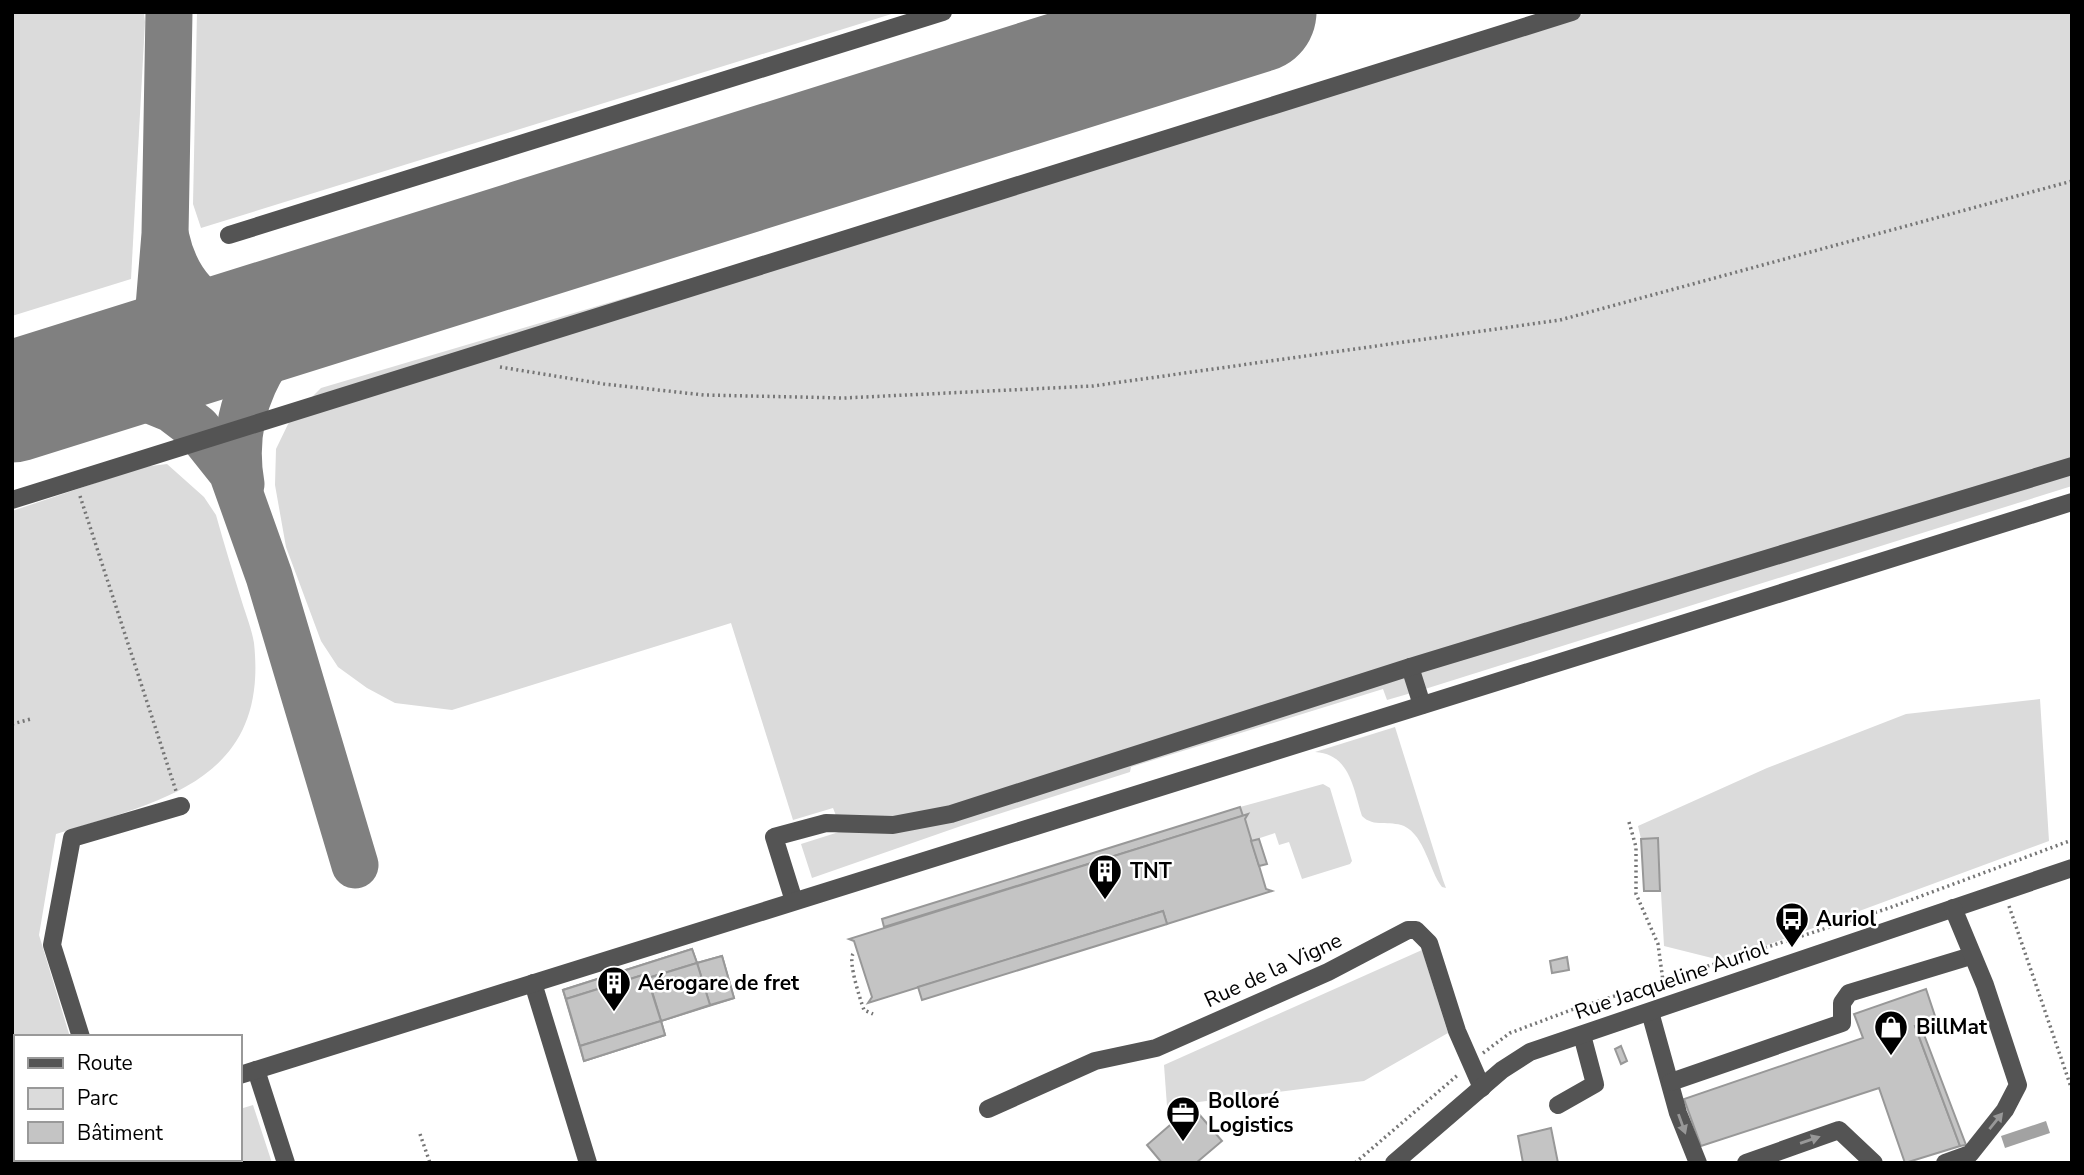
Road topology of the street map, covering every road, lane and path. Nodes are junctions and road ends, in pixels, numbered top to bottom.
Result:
1 (943, 12) edge
2 (1572, 12) edge
3 (2072, 181) edge
4 (229, 235) dead end
5 (499, 367) dead end
6 (2072, 466) edge
7 (75, 481) junction
8 (12, 500) edge
9 (2072, 502) edge
10 (1410, 667) junction
11 (1422, 705) junction
12 (30, 719) dead end
13 (12, 724) edge
14 (181, 806) joint
15 (1629, 822) dead end
16 (2072, 868) edge
17 (2004, 891) junction
18 (794, 901) junction
19 (1953, 908) junction
20 (853, 954) dead end
21 (1971, 956) junction
22 (1663, 981) dead end
23 (533, 984) junction
24 (1650, 1012) junction
25 (873, 1014) dead end
26 (80, 1035) edge
27 (1582, 1035) junction
28 (248, 1072) edge
29 (1671, 1082) junction
30 (1482, 1088) junction
31 (2072, 1090) edge
32 (1558, 1105) dead end
33 (988, 1109) dead end
34 (420, 1134) dead end
35 (286, 1163) edge
36 (430, 1163) edge
37 (587, 1163) edge
38 (1394, 1163) edge
39 (1698, 1163) edge
40 (1746, 1163) edge
41 (1874, 1163) edge
42 (1945, 1163) edge

1 - 4 street
2 - 7 street
3 - 5 path
6 - 10 street
7 - 8 street
7 - 14 path
9 - 11 street
10 - 11 street
10 - 18 street
11 - 18 street
12 - 13 path
14 - 26 street
15 - 22 path
16 - 17 street, Rue Jacqueline Auriol
17 - 19 street, Rue Jacqueline Auriol
17 - 31 path
18 - 23 street
19 - 21 street
19 - 24 street, Rue Jacqueline Auriol
20 - 25 path
21 - 29 street
42 -> 21 street
23 - 28 street
23 - 37 street
24 - 27 street, Rue Jacqueline Auriol
24 - 29 street
27 - 30 street, Rue Jacqueline Auriol
27 - 32 street
28 - 35 street
29 -> 39 street
30 - 33 street, Rue de la Vigne
30 - 38 street, Rue Jacqueline Auriol
34 - 36 path
40 -> 41 street

